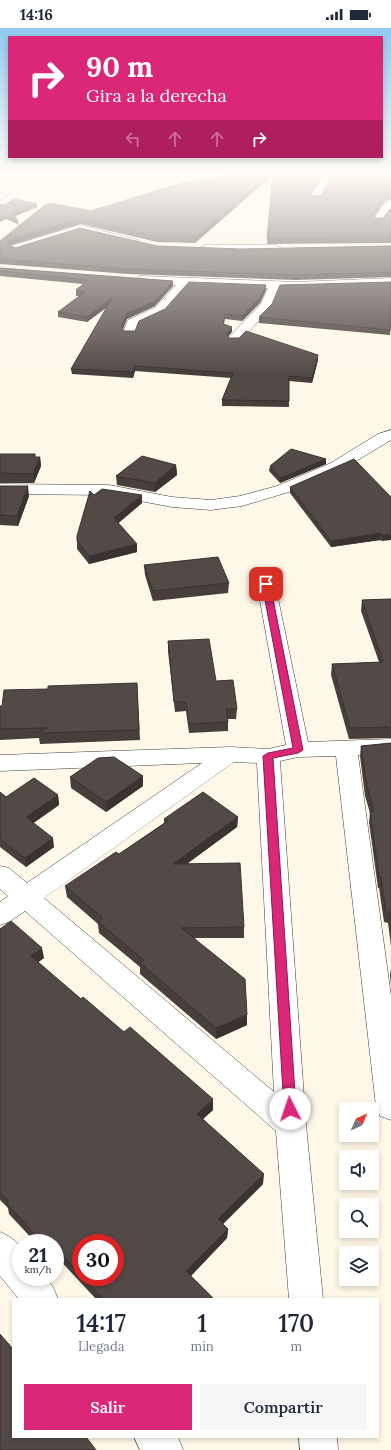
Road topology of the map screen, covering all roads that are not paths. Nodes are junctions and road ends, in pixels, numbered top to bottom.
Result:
1 (36, 240) edge
2 (131, 240) edge
3 (142, 243) edge
4 (197, 247) edge
5 (9, 248) edge
6 (288, 248) edge
7 (128, 279) edge
8 (185, 282) junction
9 (391, 282) edge
10 (275, 285) junction
11 (129, 332) edge
12 (234, 339) edge
13 (391, 435) edge
14 (0, 489) edge
15 (266, 584) dead end
16 (391, 746) edge
17 (346, 749) junction
18 (298, 750) junction
19 (230, 754) junction
20 (268, 756) junction
21 (0, 763) edge
22 (0, 875) edge
23 (26, 898) junction
24 (0, 915) edge
25 (391, 1106) edge
26 (291, 1125) junction
27 (0, 1249) edge
28 (12, 1264) edge
29 (30, 1286) edge
30 (40, 1298) edge
31 (306, 1298) edge
32 (154, 1438) edge
33 (318, 1438) edge
34 (164, 1450) edge
35 (319, 1450) edge

1 - 5 street
2 - 3 street
4 - 6 street
7 - 8 street
8 - 10 street
8 - 11 street
9 - 10 street
10 - 12 street
13 - 14 street
15 - 18 street
16 - 17 street
17 - 18 street
17 - 25 street
18 - 20 street
19 - 20 street
19 - 21 street
19 - 23 street
20 - 26 street
22 - 23 street
23 - 24 street
23 - 26 street
26 - 31 street
27 - 28 street
29 - 30 street
32 - 34 street
33 - 35 street

